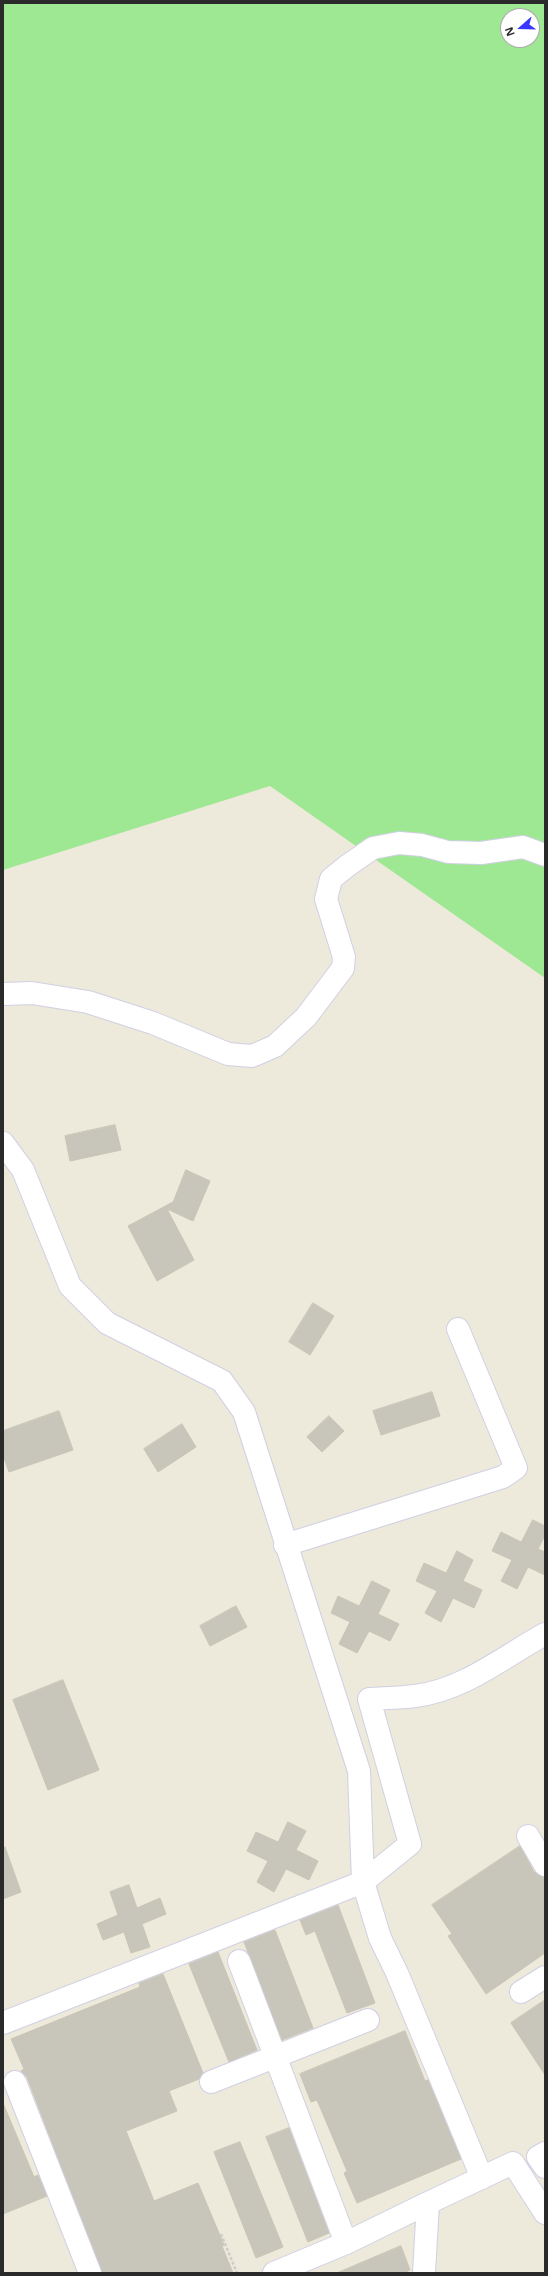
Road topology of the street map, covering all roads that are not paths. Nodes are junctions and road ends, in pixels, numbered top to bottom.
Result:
1 (545, 855) edge
2 (3, 994) edge
3 (3, 1143) edge
4 (458, 1330) dead end
5 (285, 1545) junction
6 (545, 1634) edge
7 (528, 1836) dead end
8 (545, 1864) edge
9 (363, 1882) junction
10 (239, 1961) dead end
11 (545, 1976) edge
12 (522, 1992) dead end
13 (368, 2020) dead end
14 (3, 2023) edge
15 (274, 2057) junction
16 (15, 2082) dead end
17 (211, 2082) dead end
18 (545, 2153) edge
19 (545, 2167) edge
20 (482, 2178) junction
21 (428, 2203) junction
22 (545, 2213) edge
23 (346, 2243) junction
24 (90, 2273) edge
25 (274, 2273) edge
26 (424, 2273) edge

1 - 2 street
3 - 5 street
4 - 5 street
5 - 9 street
6 - 9 street
7 - 8 street
9 - 14 street
9 - 20 street
10 - 15 street
11 - 12 street
13 - 15 street
15 - 17 street
15 - 23 street
16 - 24 street
18 - 19 street
20 - 21 street
20 - 22 street
21 - 23 street
21 - 26 street
23 - 25 street

